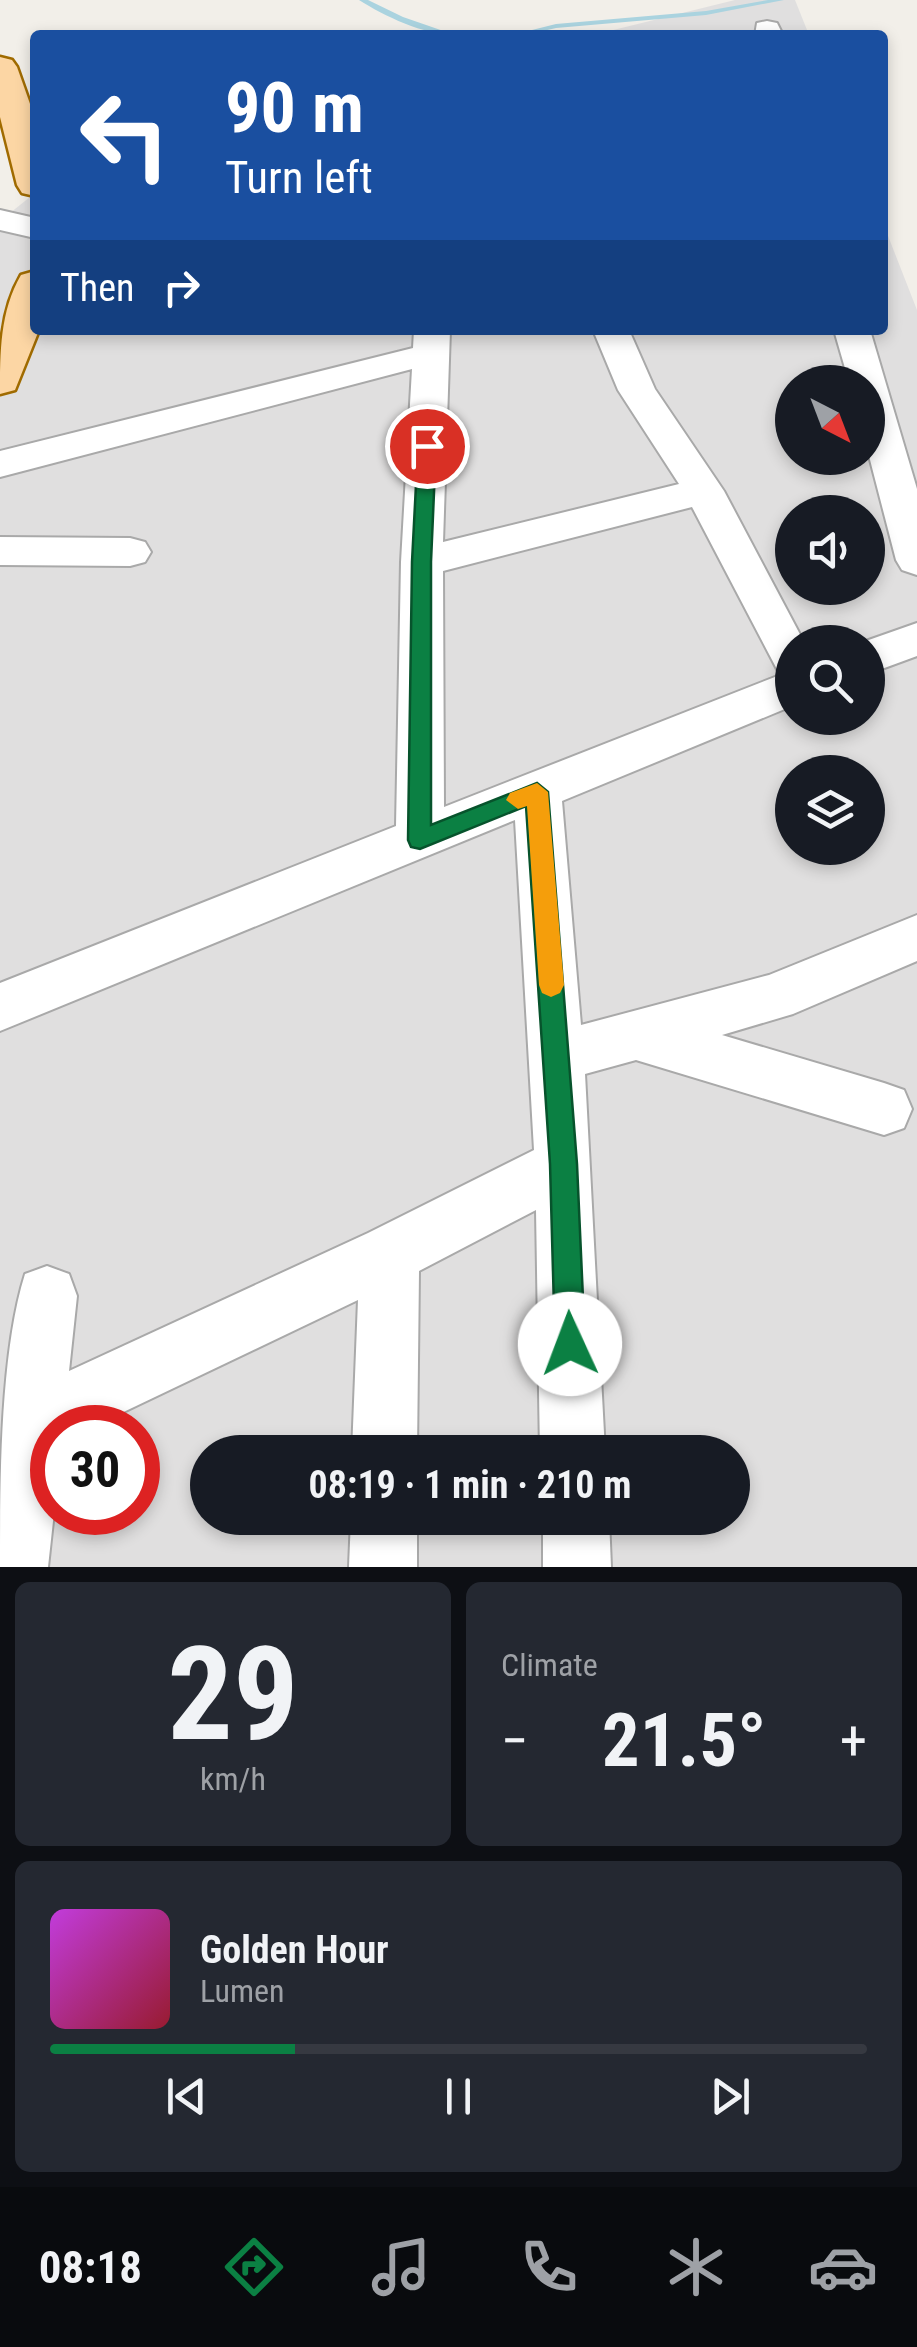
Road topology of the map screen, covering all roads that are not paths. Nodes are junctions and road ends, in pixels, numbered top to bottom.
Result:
1 (0, 67) edge
2 (30, 154) edge
3 (0, 220) edge
4 (30, 227) edge
5 (30, 298) edge
6 (613, 335) edge
7 (853, 335) edge
8 (422, 344) edge
9 (862, 365) edge
10 (0, 381) edge
11 (885, 447) edge
12 (0, 464) edge
13 (704, 492) junction
14 (0, 551) edge
15 (130, 552) dead end
16 (917, 560) edge
17 (422, 562) junction
18 (775, 629) edge
19 (917, 639) edge
20 (885, 651) edge
21 (775, 695) edge
22 (537, 792) junction
23 (420, 840) junction
24 (917, 937) edge
25 (0, 1007) edge
26 (636, 1034) junction
27 (556, 1057) junction
28 (884, 1110) dead end
29 (564, 1164) junction
30 (389, 1254) junction
31 (47, 1296) dead end
32 (35, 1405) edge
33 (67, 1405) edge
34 (385, 1435) edge
35 (573, 1435) edge
36 (30, 1444) edge
37 (384, 1535) edge
38 (577, 1535) edge
39 (14, 1567) edge
40 (383, 1567) edge
41 (578, 1567) edge

1 - 2 main road
3 - 4 street
5 - 10 main road
6 - 13 street
7 - 9 street
8 - 12 street
8 - 17 street
11 - 16 street
13 - 17 street
13 - 18 street
14 - 15 street
17 - 23 street
19 - 20 street
21 - 22 street
22 - 23 street
22 - 27 street
23 - 25 street
24 - 26 street
26 - 27 street
26 - 28 street
27 - 29 street
29 - 30 street
29 - 35 street
30 - 33 street
30 - 34 street
31 - 32 street
36 - 39 street
37 - 40 street
38 - 41 street

